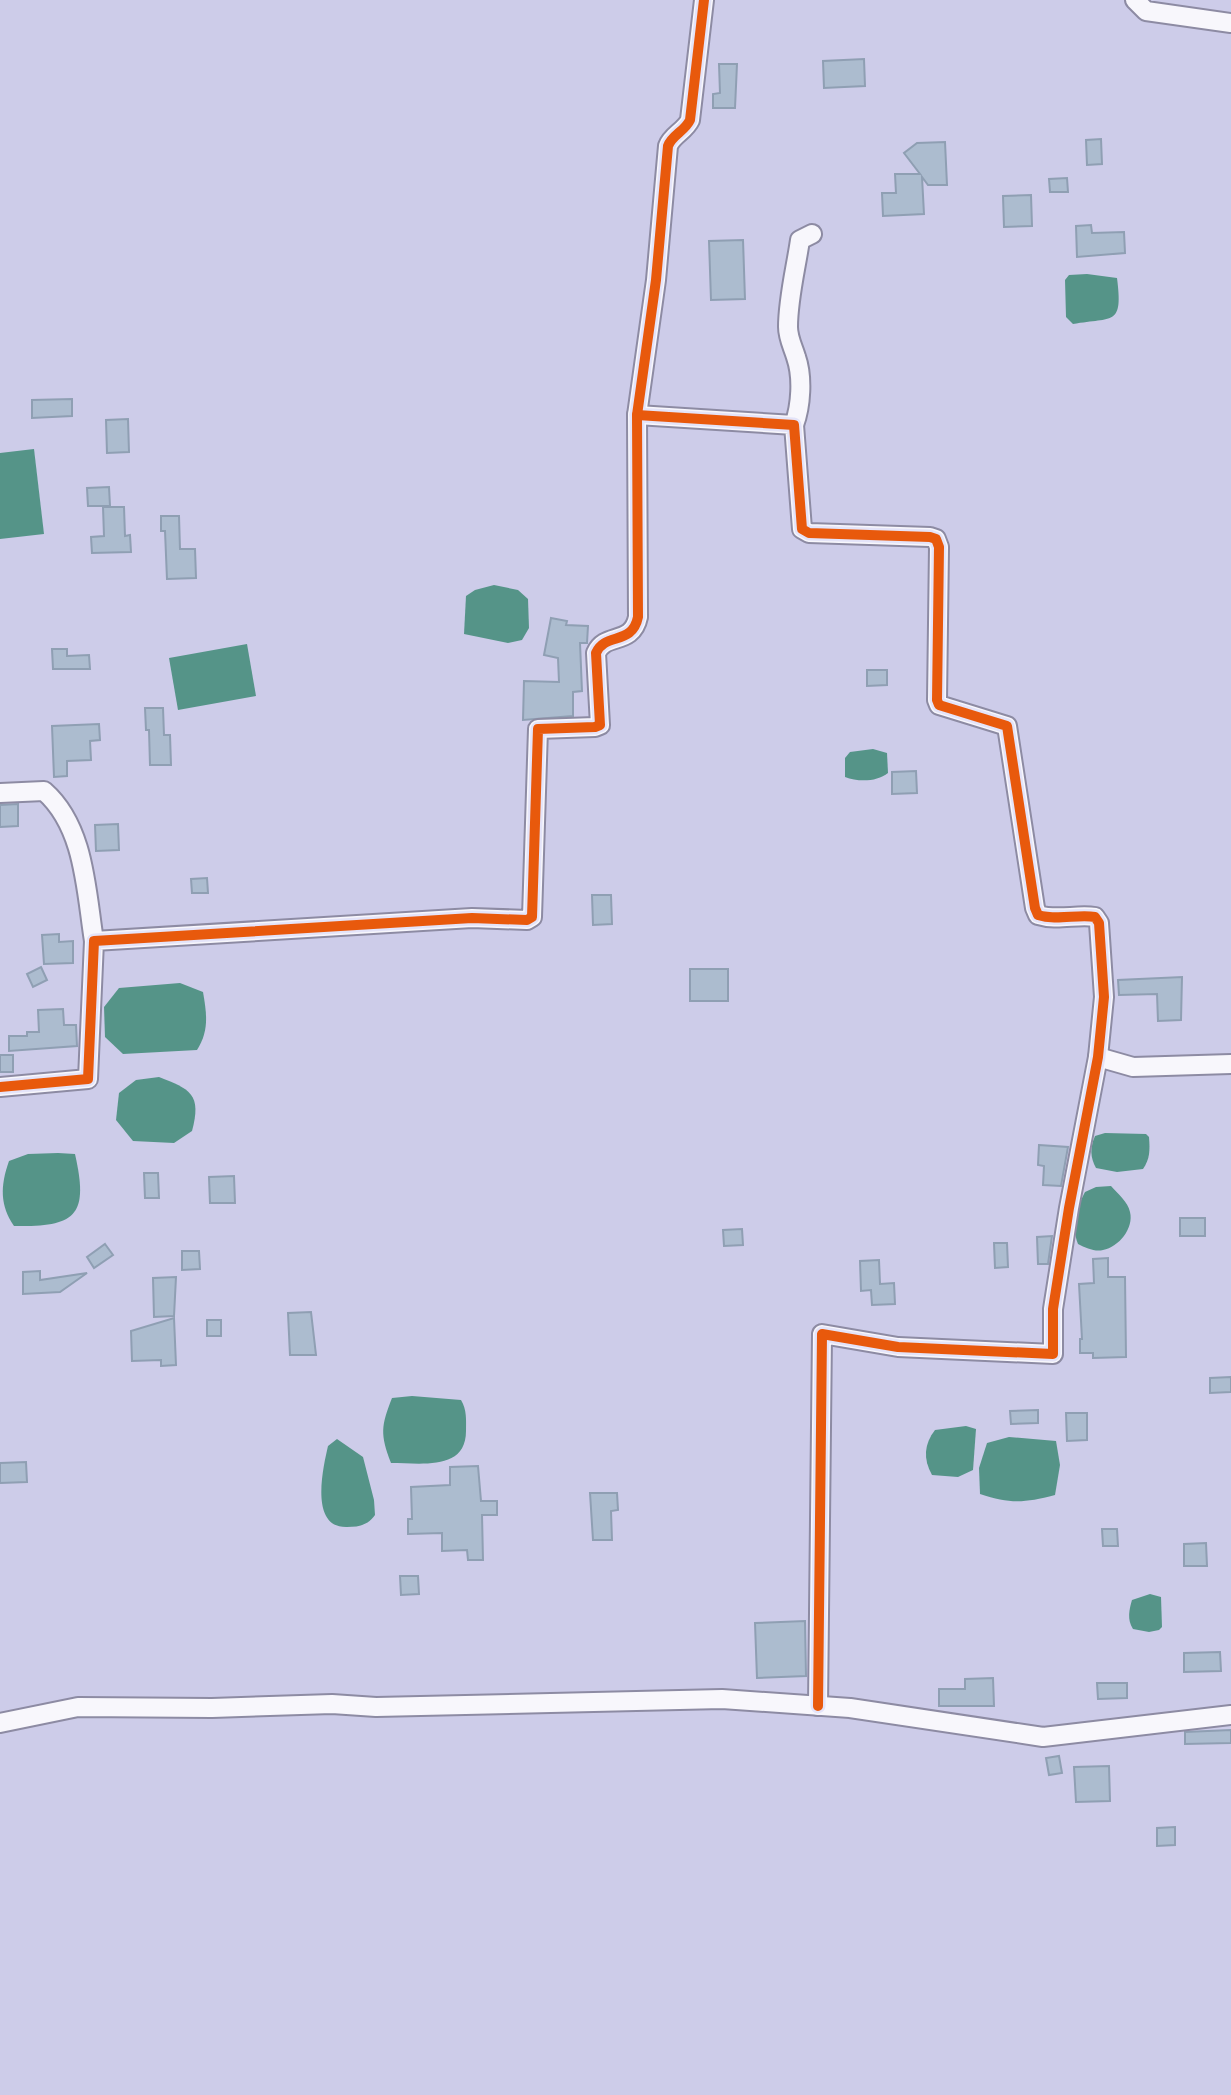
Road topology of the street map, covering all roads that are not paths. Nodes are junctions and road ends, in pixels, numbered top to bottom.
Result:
1 (704, 0) edge
2 (1135, 0) edge
3 (1231, 23) edge
4 (812, 234) dead end
5 (637, 415) junction
6 (794, 425) junction
7 (0, 793) edge
8 (94, 941) junction
9 (1098, 1057) junction
10 (1231, 1064) edge
11 (0, 1087) edge
12 (818, 1706) junction
13 (1231, 1715) edge
14 (0, 1723) edge

1 - 5 street
2 - 3 street
4 - 6 street
5 - 6 street
5 - 8 street
6 - 9 street
7 - 8 street
8 - 11 street
9 - 10 street
9 - 12 street
12 - 13 street
12 - 14 street

